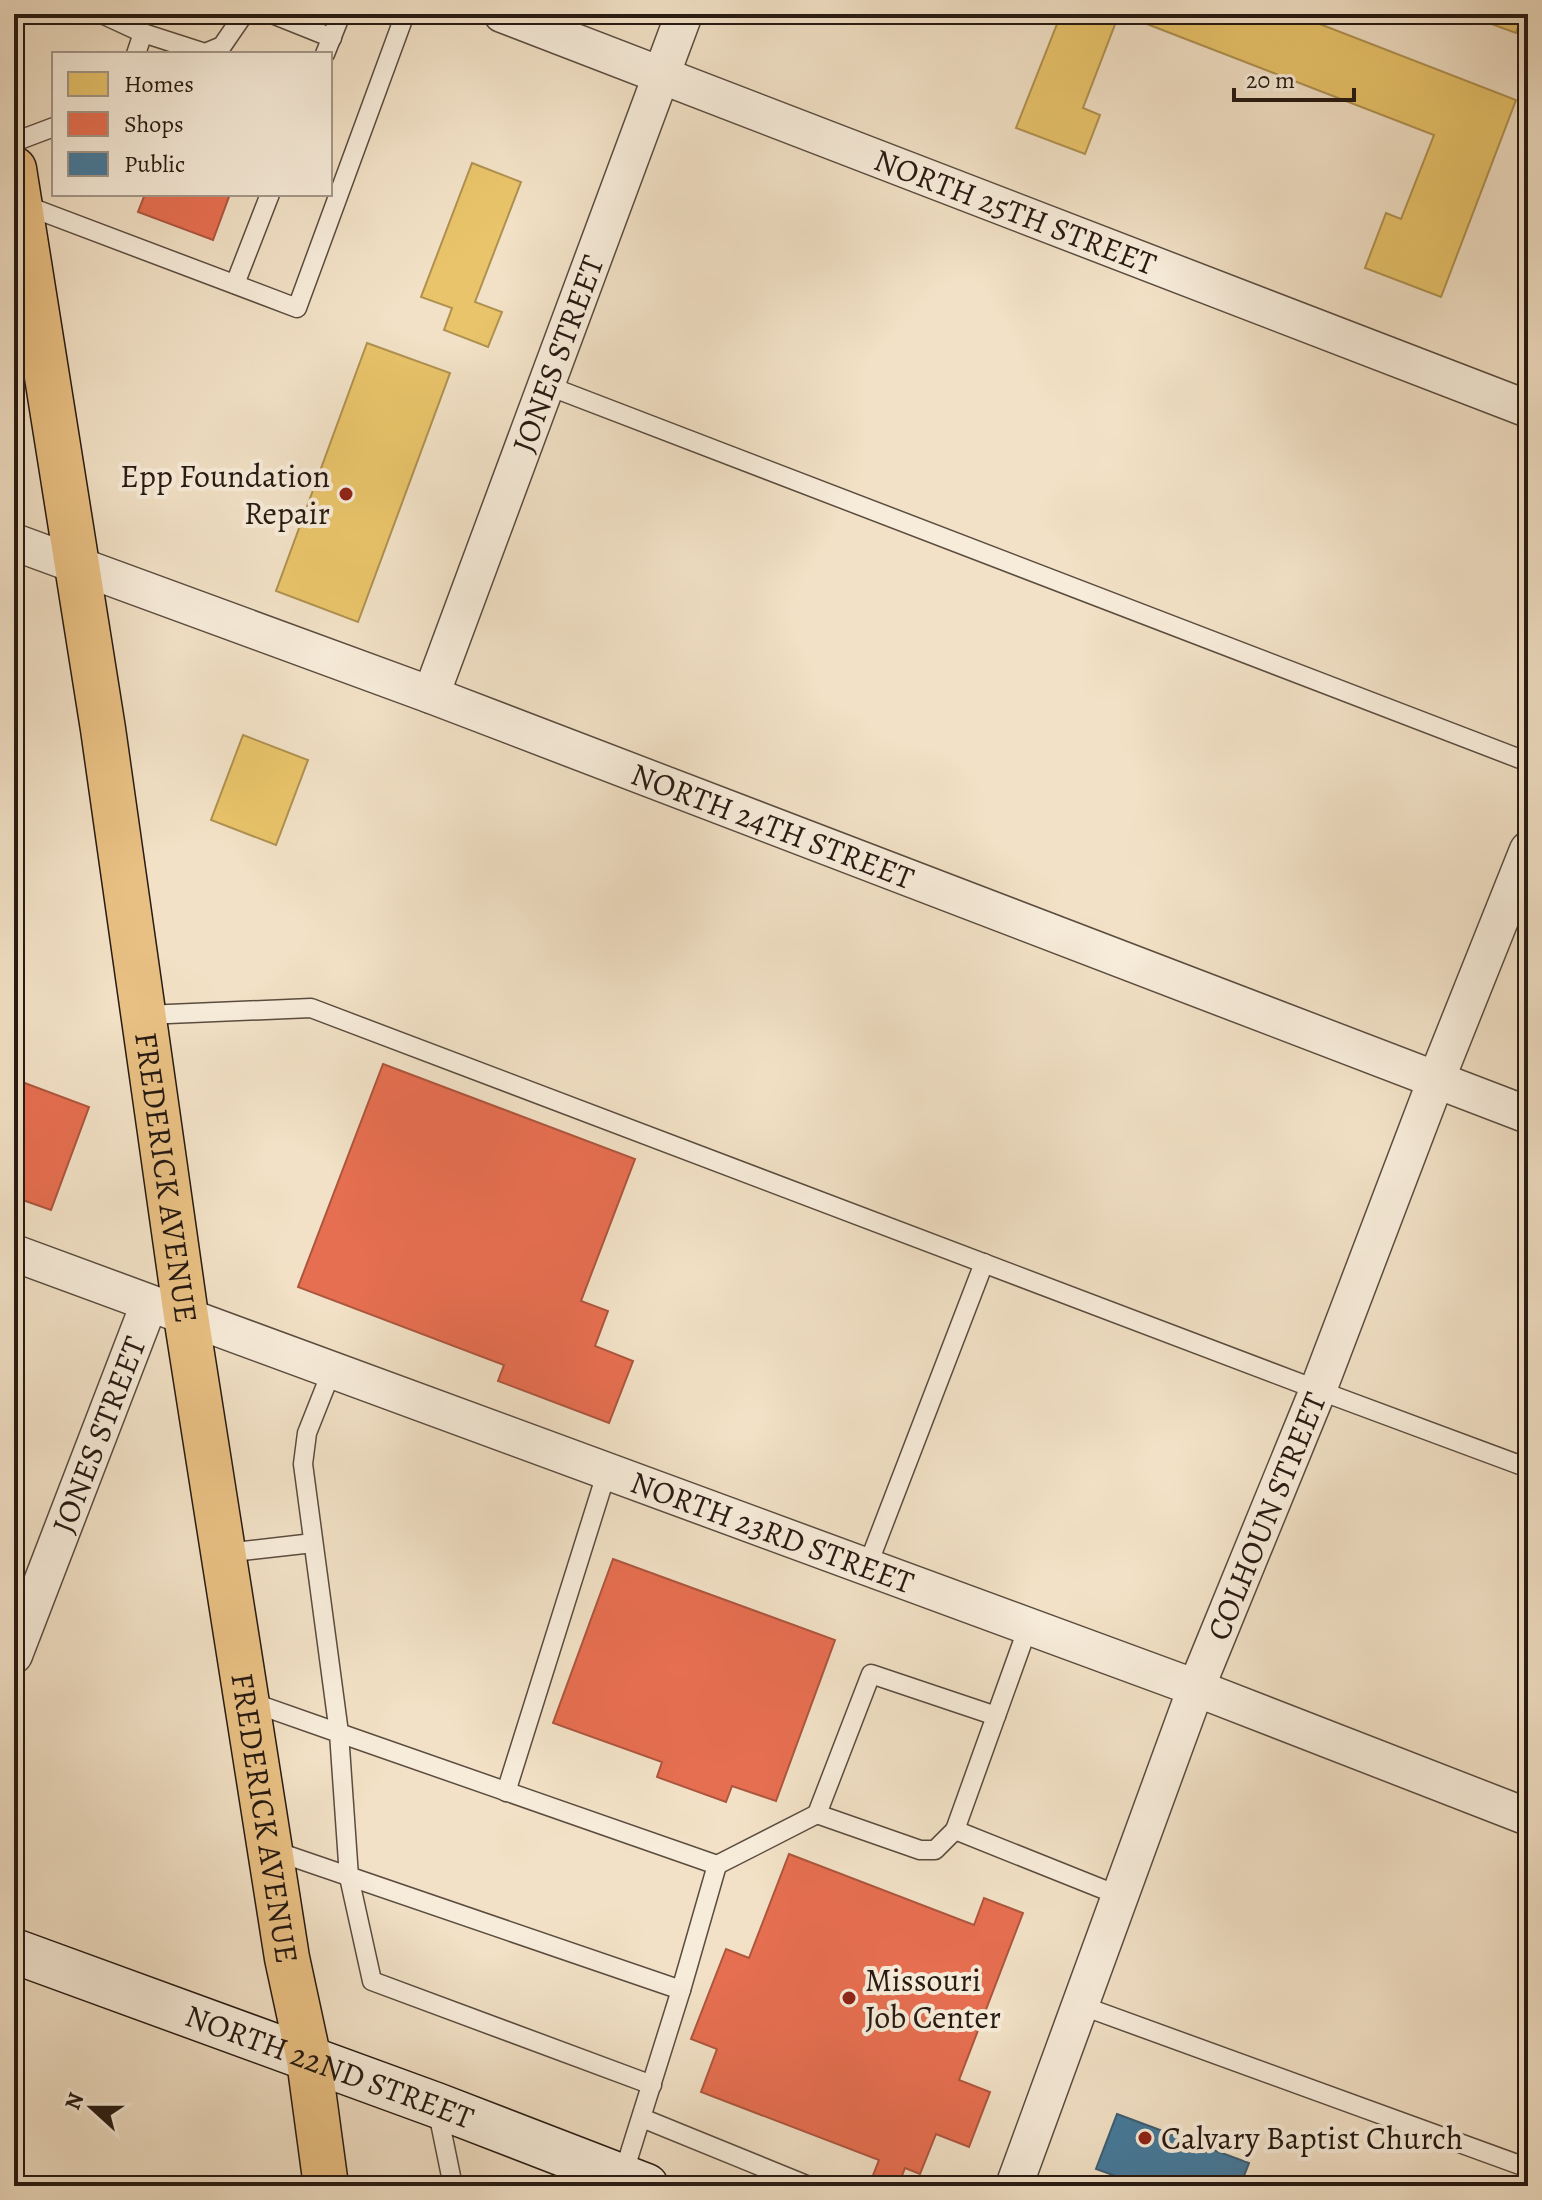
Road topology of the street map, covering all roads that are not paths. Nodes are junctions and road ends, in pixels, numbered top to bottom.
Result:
1 (102, 14) edge
2 (244, 14) edge
3 (272, 14) edge
4 (341, 14) edge
5 (405, 14) edge
6 (502, 14) edge
7 (684, 14) edge
8 (143, 33) junction
9 (328, 46) edge
10 (137, 52) edge
11 (202, 52) edge
12 (207, 52) edge
13 (662, 74) junction
14 (52, 128) edge
15 (14, 142) edge
16 (17, 186) edge
17 (269, 196) edge
18 (235, 284) junction
19 (546, 385) junction
20 (1528, 409) edge
21 (14, 542) edge
22 (77, 566) junction
23 (431, 695) junction
24 (1528, 762) edge
25 (1528, 850) edge
26 (145, 1015) junction
27 (1436, 1080) junction
28 (1528, 1115) edge
29 (14, 1253) edge
30 (984, 1263) junction
31 (168, 1310) junction
32 (332, 1370) junction
33 (1318, 1390) junction
34 (1528, 1468) edge
35 (607, 1471) junction
36 (313, 1543) junction
37 (225, 1553) junction
38 (867, 1567) junction
39 (1028, 1627) junction
40 (14, 1655) edge
41 (1196, 1688) junction
42 (247, 1701) junction
43 (996, 1716) junction
44 (339, 1733) junction
45 (506, 1792) junction
46 (817, 1814) junction
47 (1528, 1817) edge
48 (955, 1830) junction
49 (270, 1849) junction
50 (717, 1865) junction
51 (349, 1877) junction
52 (1120, 1896) junction
53 (14, 1951) edge
54 (681, 1990) junction
55 (1080, 2005) junction
56 (309, 2060) junction
57 (652, 2085) junction
58 (436, 2105) junction
59 (642, 2118) junction
60 (1528, 2168) edge
61 (627, 2183) edge
62 (326, 2186) edge
63 (453, 2186) edge
64 (809, 2186) edge
65 (1014, 2186) edge

1 - 8 lane
2 - 12 lane
3 - 9 lane
4 - 9 lane
5 - 18 lane
6 - 13 street, NORTH 25TH STREET
7 - 13 street, JONES STREET
8 - 10 lane
8 - 11 lane
13 - 19 street, JONES STREET
13 - 20 street, NORTH 25TH STREET
14 - 15 lane
16 - 18 lane
16 - 22 main road, FREDERICK AVENUE
17 - 18 lane
19 - 23 street, JONES STREET
19 - 24 lane
21 - 22 street, NORTH 24TH STREET
22 - 23 street, NORTH 24TH STREET
22 - 26 main road, FREDERICK AVENUE
23 - 27 street, NORTH 24TH STREET
25 - 27 street, COLHOUN STREET
26 - 30 lane
26 - 31 main road, FREDERICK AVENUE
27 - 28 street, NORTH 24TH STREET
27 - 33 street, COLHOUN STREET
29 - 31 street, NORTH 23RD STREET
30 - 33 lane
30 - 38 lane
31 - 32 street, NORTH 23RD STREET
31 - 37 main road, FREDERICK AVENUE
31 - 40 street, JONES STREET
32 - 35 street, NORTH 23RD STREET
32 - 36 lane
33 - 34 lane
33 - 41 street, COLHOUN STREET
35 - 38 street, NORTH 23RD STREET
35 - 45 lane
36 - 37 lane
36 - 44 lane
37 - 42 main road, FREDERICK AVENUE
38 - 39 street, NORTH 23RD STREET
39 - 41 street, NORTH 23RD STREET
39 - 43 lane
41 - 47 street, NORTH 23RD STREET
41 - 52 street, COLHOUN STREET
42 - 44 lane
42 - 49 main road, FREDERICK AVENUE
43 - 46 lane
43 - 48 lane
44 - 45 lane
44 - 51 lane
45 - 50 lane
46 - 48 lane
46 - 50 lane
48 - 52 lane
49 - 51 lane
49 - 56 main road, FREDERICK AVENUE
50 - 54 lane
51 - 54 lane
51 - 57 lane
52 - 55 street, COLHOUN STREET
53 - 56 main road, NORTH 22ND STREET
54 - 57 lane
55 - 60 lane
55 - 65 street, COLHOUN STREET
56 - 58 main road, NORTH 22ND STREET
56 - 62 main road, FREDERICK AVENUE
57 - 59 lane
58 - 61 main road, NORTH 22ND STREET
58 - 63 lane
59 - 61 lane
59 - 64 lane

